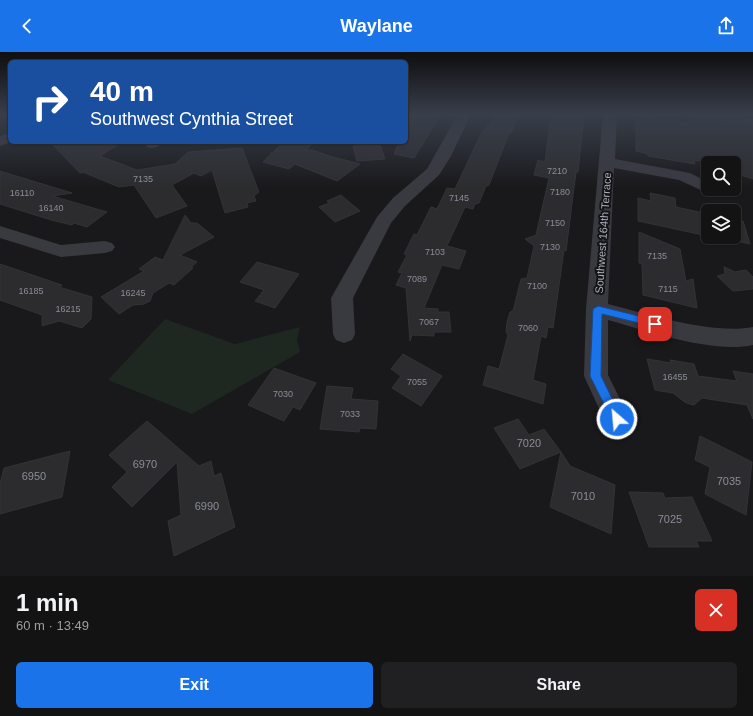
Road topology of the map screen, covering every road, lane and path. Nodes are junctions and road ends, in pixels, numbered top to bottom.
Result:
1 (453, 138) edge
2 (609, 138) edge
3 (608, 162) junction
4 (701, 185) edge
5 (0, 232) edge
6 (105, 247) dead end
7 (598, 309) junction
8 (344, 334) dead end
9 (753, 336) edge
10 (617, 419) dead end

1 - 8 street
2 - 3 street, Southwest 164th Terrace
3 - 4 street
3 - 7 street, Southwest 164th Terrace
5 - 6 street
7 - 9 street
7 - 10 street, Southwest 164th Terrace

